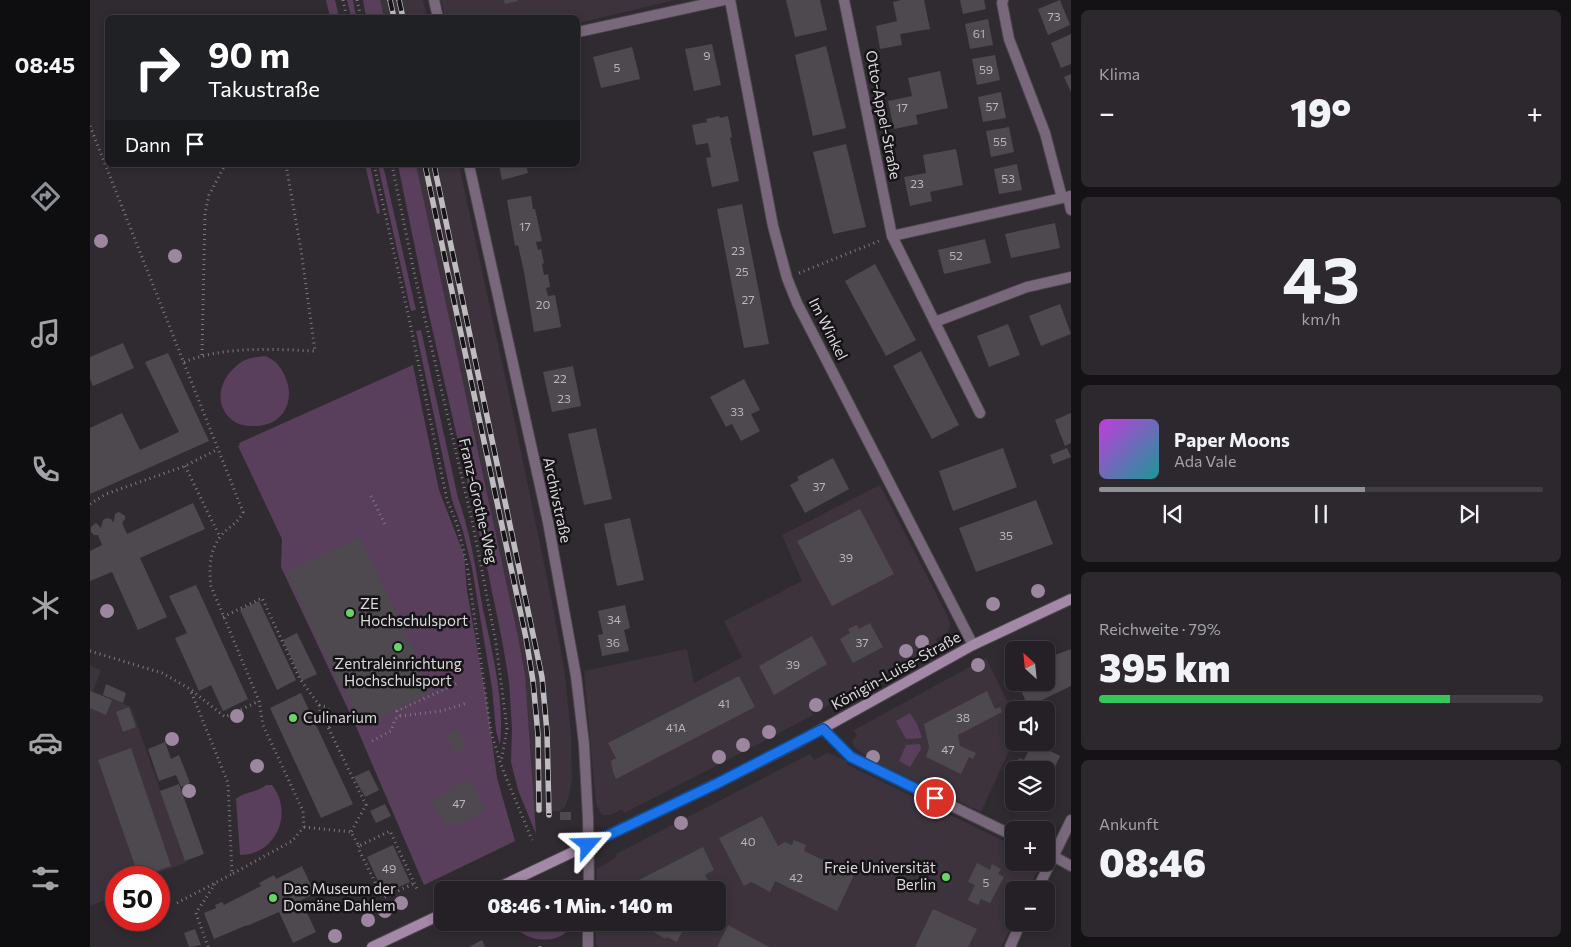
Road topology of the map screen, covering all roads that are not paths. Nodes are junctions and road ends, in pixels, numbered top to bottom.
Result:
1 (434, 0) edge
2 (724, 0) edge
3 (730, 0) edge
4 (844, 0) edge
5 (1003, 0) edge
6 (437, 15) edge
7 (580, 32) edge
8 (469, 167) edge
9 (1067, 197) edge
10 (1071, 210) edge
11 (892, 236) junction
12 (1071, 277) edge
13 (935, 322) junction
14 (980, 413) dead end
15 (1071, 599) edge
16 (974, 645) junction
17 (823, 729) junction
18 (1071, 820) edge
19 (1005, 832) edge
20 (588, 845) junction
21 (1055, 846) edge
22 (1055, 857) edge
23 (1071, 866) edge
24 (512, 881) edge
25 (589, 881) edge
26 (434, 918) edge
27 (588, 931) edge
28 (1017, 931) edge
29 (372, 947) edge
30 (588, 947) edge
31 (1010, 947) edge

1 - 6 street
2 - 7 street
3 - 16 street, Im Winkel
4 - 11 street, Otto-Appel-Straße
5 - 9 street
8 - 20 street, Archivstraße
9 - 10 street
9 - 11 street
11 - 13 street, Otto-Appel-Straße
12 - 13 street
13 - 14 street, Otto-Appel-Straße
15 - 16 main road, Königin-Luise-Straße
16 - 17 main road, Königin-Luise-Straße
17 - 19 street
17 - 20 main road, Königin-Luise-Straße
18 - 21 street
20 - 24 main road, Königin-Luise-Straße
20 - 25 street, Archivstraße
22 - 23 street
26 - 29 main road
27 - 30 street
28 - 31 street

